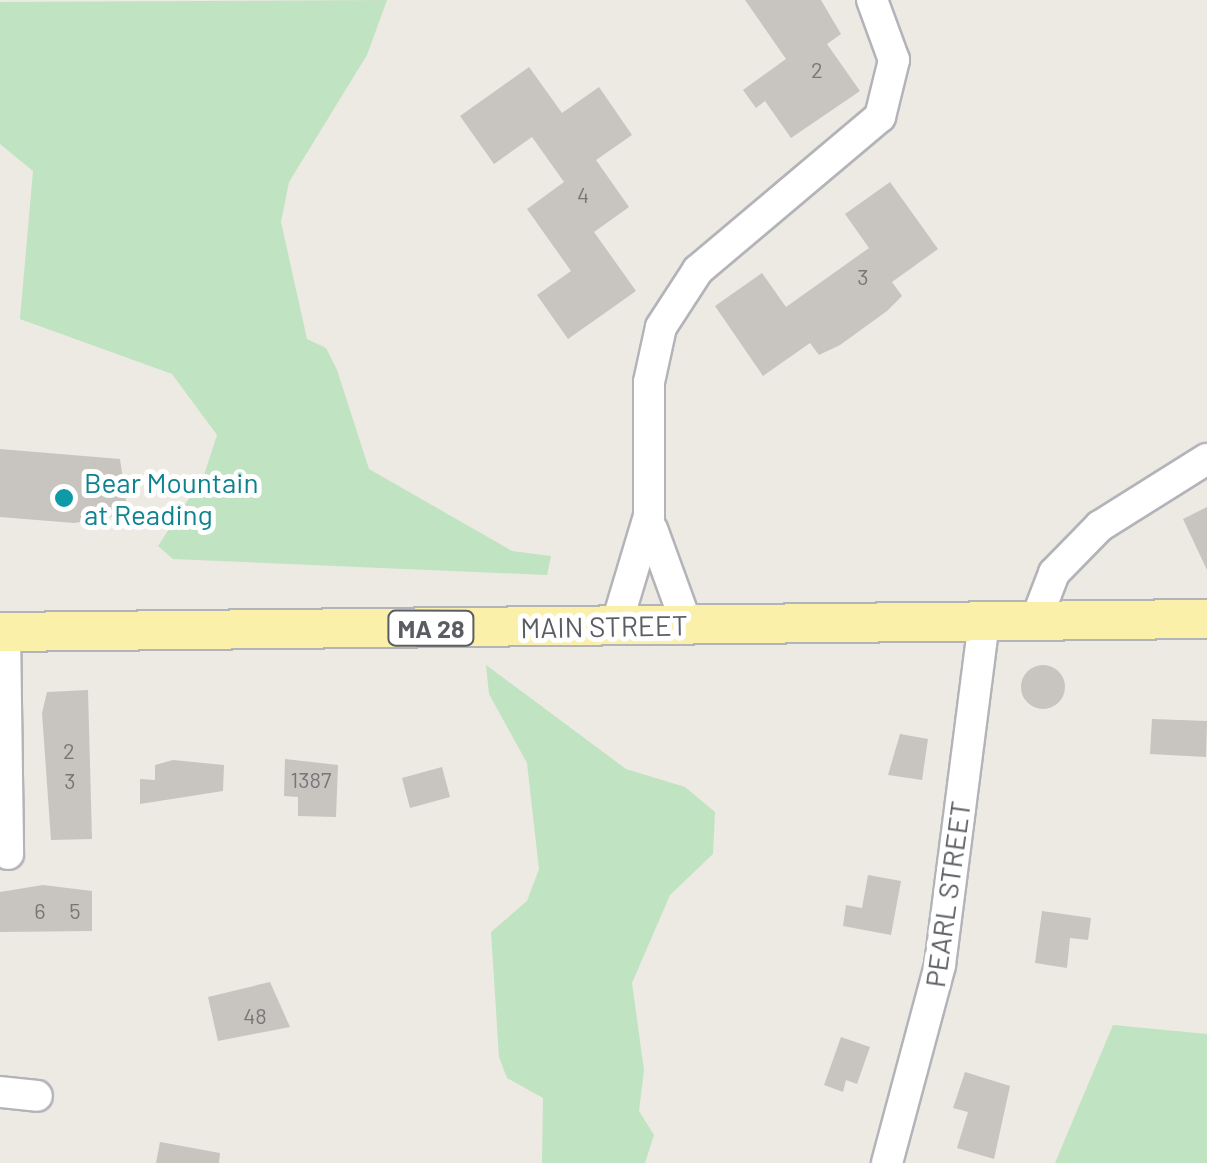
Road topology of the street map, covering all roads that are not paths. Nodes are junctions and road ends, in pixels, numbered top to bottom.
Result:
1 (872, 0) edge
2 (1207, 459) edge
3 (649, 516) junction
4 (1207, 619) edge
5 (984, 620) junction
6 (1036, 620) junction
7 (686, 625) junction
8 (616, 626) junction
9 (2, 632) edge
10 (8, 854) dead end
11 (0, 1092) edge
12 (37, 1096) dead end
13 (887, 1163) edge

1 - 3 street
2 - 6 street
3 - 7 street
3 - 8 street
4 - 6 main road, MAIN STREET / MA 28
5 - 6 main road, MAIN STREET / MA 28
5 - 7 main road, MAIN STREET / MA 28
5 - 13 street, PEARL STREET
7 - 8 main road, MAIN STREET / MA 28
8 - 9 main road, MAIN STREET / MA 28
9 - 10 street
11 - 12 street

